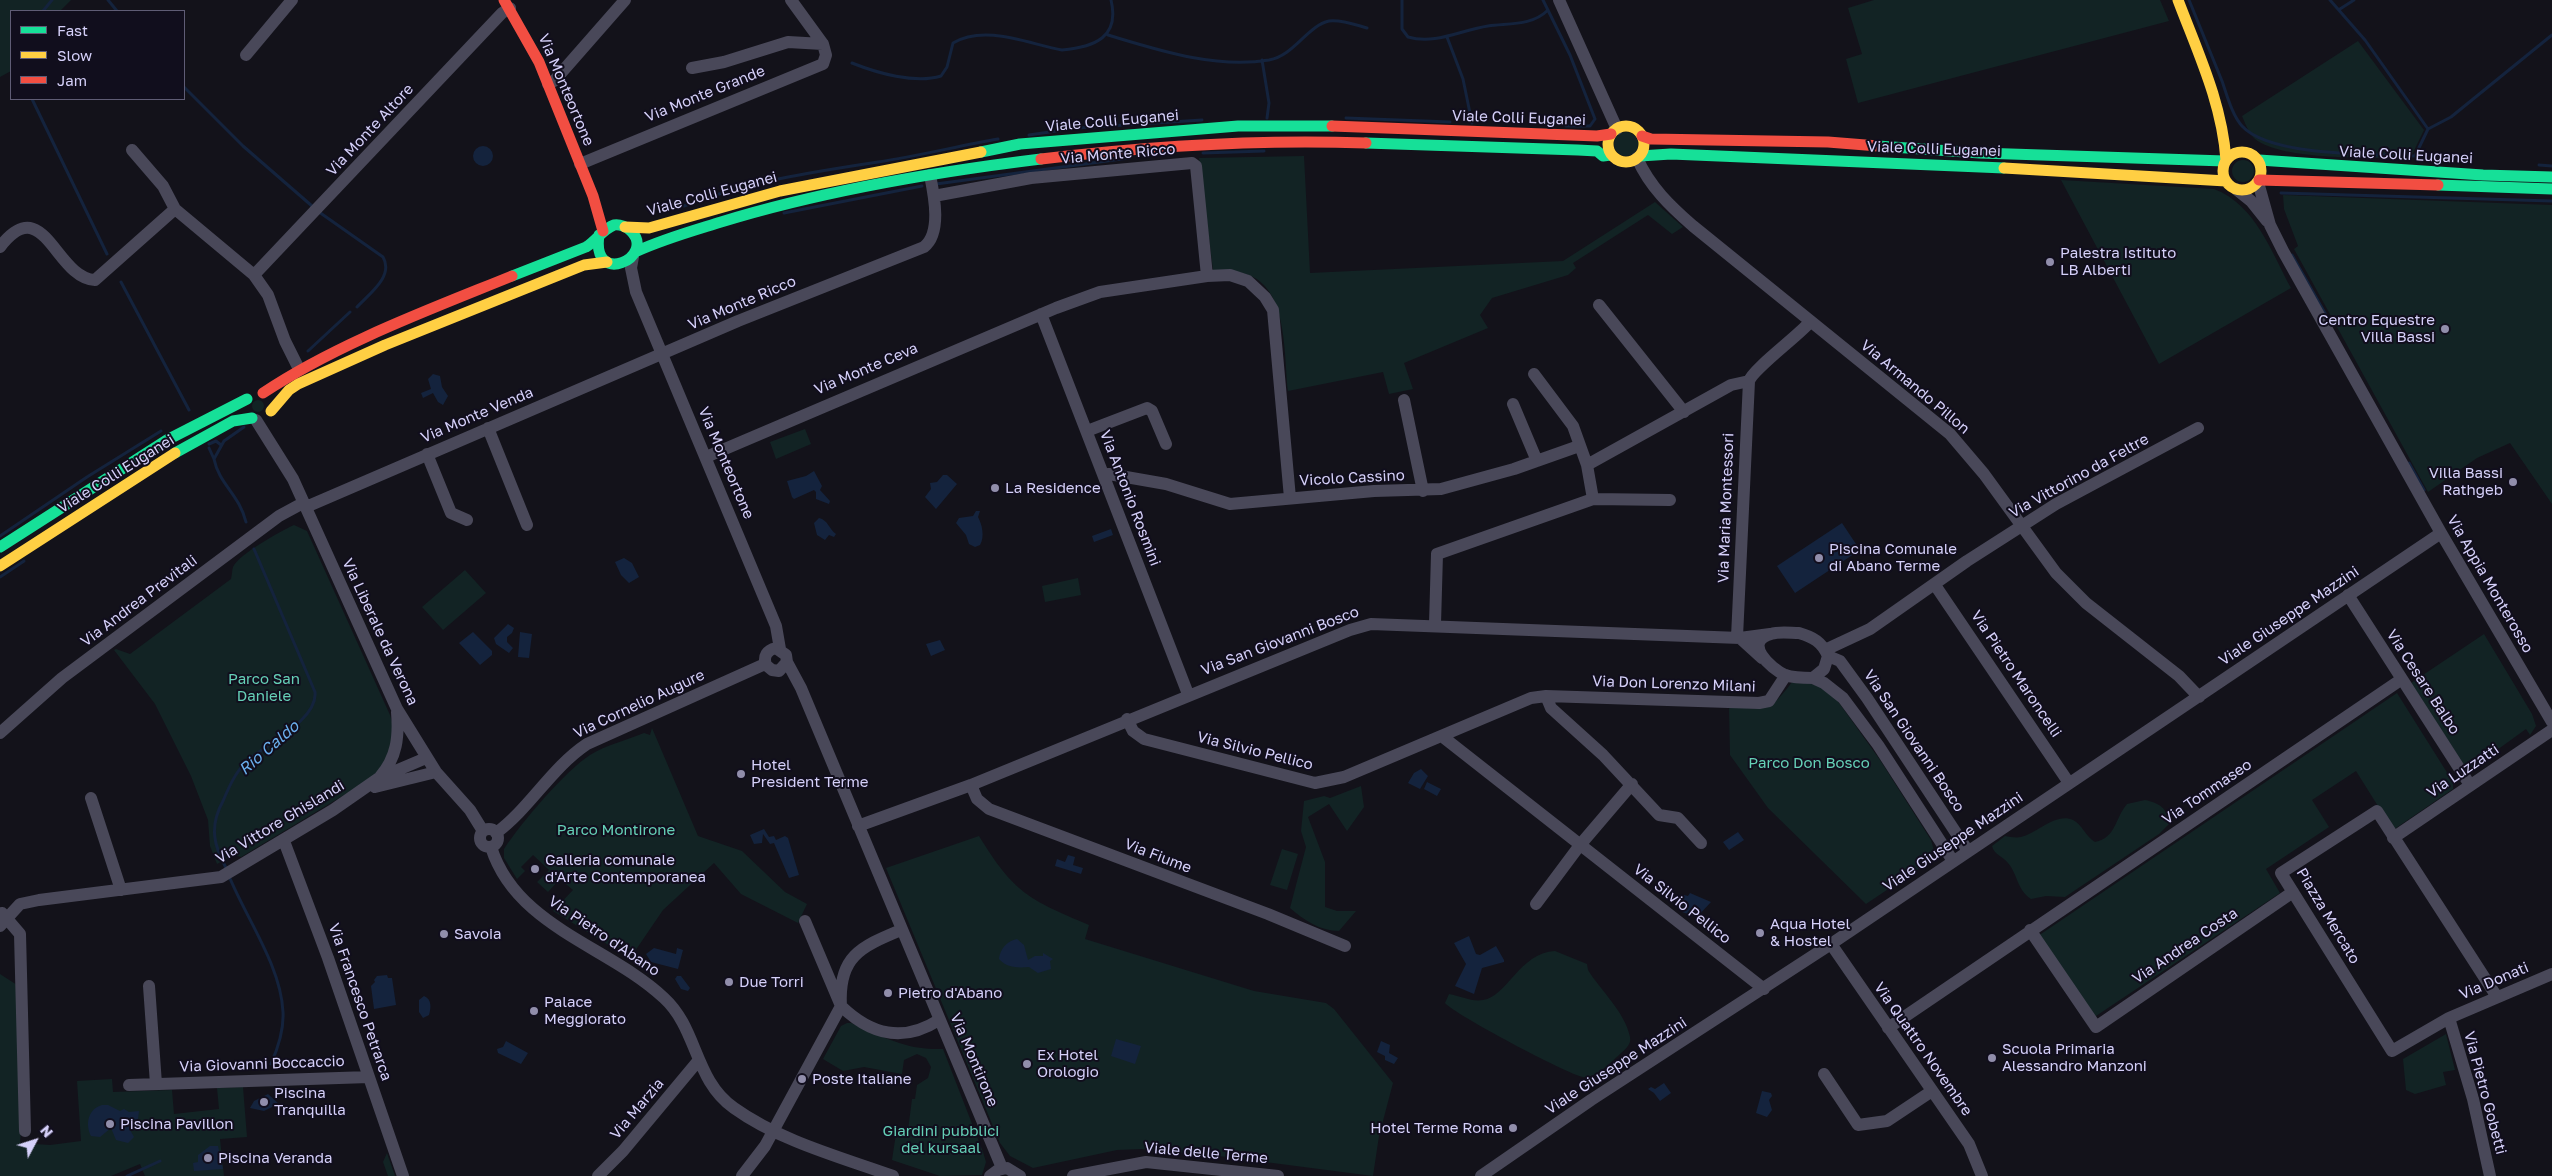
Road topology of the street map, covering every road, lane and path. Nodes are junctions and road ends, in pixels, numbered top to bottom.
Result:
1 (292, 0) edge
2 (625, 0) edge
3 (791, 0) edge
4 (1559, 0) edge
5 (2178, 0) edge
6 (507, 4) edge
7 (822, 44) junction
8 (246, 55) dead end
9 (692, 68) dead end
10 (548, 84) junction
11 (2220, 114) junction
12 (1614, 131) junction
13 (1642, 136) junction
14 (132, 150) dead end
15 (2245, 151) junction
16 (1611, 155) junction
17 (1639, 157) junction
18 (2226, 160) junction
19 (2259, 160) junction
20 (580, 164) junction
21 (930, 175) junction
22 (2552, 177) edge
23 (2259, 181) junction
24 (2231, 185) junction
25 (2552, 189) edge
26 (593, 196) junction
27 (934, 196) junction
28 (175, 209) junction
29 (2270, 225) junction
30 (622, 226) junction
31 (601, 233) junction
32 (0, 247) edge
33 (634, 255) junction
34 (610, 263) junction
35 (254, 275) junction
36 (1208, 276) junction
37 (636, 292) junction
38 (1599, 305) dead end
39 (1040, 314) junction
40 (1810, 322) junction
41 (661, 355) junction
42 (299, 370) junction
43 (1534, 374) dead end
44 (1748, 381) junction
45 (263, 393) junction
46 (247, 399) junction
47 (1404, 400) dead end
48 (1513, 404) dead end
49 (271, 412) junction
50 (1684, 412) junction
51 (254, 419) junction
52 (488, 428) junction
53 (2198, 428) dead end
54 (1087, 431) junction
55 (267, 434) junction
56 (1166, 444) dead end
57 (1579, 446) junction
58 (427, 454) junction
59 (706, 457) junction
60 (1537, 461) junction
61 (1587, 465) junction
62 (1104, 475) junction
63 (1423, 491) junction
64 (1290, 498) junction
65 (1592, 499) junction
66 (1670, 500) dead end
67 (304, 505) junction
68 (468, 520) dead end
69 (527, 526) dead end
70 (2021, 526) junction
71 (2441, 533) junction
72 (0, 547) edge
73 (0, 566) edge
74 (1935, 585) junction
75 (2348, 595) junction
76 (1435, 624) junction
77 (1770, 634) junction
78 (1738, 637) junction
79 (780, 649) junction
80 (1827, 653) junction
81 (1763, 659) junction
82 (787, 662) junction
83 (765, 664) junction
84 (1786, 675) junction
85 (1812, 678) junction
86 (2402, 679) junction
87 (1188, 694) junction
88 (1546, 696) junction
89 (2199, 697) junction
90 (397, 709) junction
91 (1127, 719) junction
92 (2552, 722) edge
93 (2552, 730) edge
94 (0, 734) edge
95 (1443, 737) junction
96 (426, 758) junction
97 (436, 772) junction
98 (380, 778) junction
99 (2069, 783) junction
100 (1632, 784) junction
101 (971, 785) junction
102 (2470, 785) junction
103 (366, 790) junction
104 (91, 798) dead end
105 (858, 826) junction
106 (490, 832) junction
107 (2393, 838) junction
108 (284, 841) junction
109 (1701, 843) dead end
110 (1580, 845) junction
111 (1968, 851) junction
112 (1953, 861) junction
113 (121, 890) junction
114 (2292, 892) junction
115 (1536, 904) dead end
116 (2, 918) edge
117 (806, 921) dead end
118 (900, 930) junction
119 (2030, 930) junction
120 (1831, 944) junction
121 (1345, 946) dead end
122 (2552, 974) edge
123 (150, 986) dead end
124 (1764, 989) junction
125 (2497, 997) junction
126 (841, 1006) junction
127 (2449, 1018) junction
128 (937, 1021) junction
129 (1888, 1028) junction
130 (698, 1061) junction
131 (1824, 1074) dead end
132 (369, 1077) junction
133 (156, 1084) junction
134 (130, 1085) dead end
135 (1932, 1091) junction
136 (26, 1131) dead end
137 (774, 1131) junction
138 (997, 1171) edge
139 (1254, 1174) edge
140 (403, 1176) edge
141 (598, 1176) edge
142 (742, 1176) edge
143 (893, 1176) edge
144 (1020, 1176) edge
145 (1073, 1176) edge
146 (1278, 1176) edge
147 (1481, 1176) edge
148 (1982, 1176) edge
149 (2490, 1176) edge

1 - 8 street
2 - 10 street
3 - 7 street
4 - 12 street
5 - 11 main road
6 - 10 main road, Via Monteortone
6 - 35 street, Via Monte Altore
7 - 9 street, Via Monte Grande
7 - 20 street, Via Monte Grande
10 - 20 main road, Via Monteortone
11 - 15 main road
11 - 18 main road
12 - 13 main road, Viale Colli Euganei
12 - 16 main road
12 - 30 main road, Viale Colli Euganei
13 - 17 main road
13 - 18 main road, Viale Colli Euganei
14 - 28 street
15 - 18 main road, Viale Colli Euganei
15 - 19 main road, Viale Colli Euganei
16 - 17 main road, Viale Colli Euganei
16 - 21 main road, Viale Colli Euganei
17 - 24 main road, Viale Colli Euganei
17 - 40 street, Via Armando Pillon
18 - 24 main road
19 - 22 main road, Viale Colli Euganei
19 - 23 main road
20 - 26 main road, Via Monteortone
21 - 27 street, Via Monte Ricco
21 - 33 main road, Viale Colli Euganei
23 - 24 main road, Viale Colli Euganei
23 - 25 main road, Viale Colli Euganei
23 - 29 street, Via Appia Monterosso
24 - 29 street, Via Appia Monterosso
26 - 30 main road, Via Monteortone
26 - 31 main road, Via Monteortone
27 - 36 street, Via Monte Ricco
27 - 41 street, Via Monte Ricco
28 - 32 street
28 - 35 street
29 - 71 street, Via Appia Monterosso
30 - 31 main road, Viale Colli Euganei
30 - 33 main road, Viale Colli Euganei
31 - 34 main road
31 - 42 main road, Viale Colli Euganei
33 - 34 main road, Viale Colli Euganei
33 - 37 street
34 - 37 street
34 - 49 main road, Viale Colli Euganei
35 - 42 street
36 - 39 street, Via Monte Ceva
36 - 64 street, Via Monte Ceva
37 - 41 street, Via Monteortone
38 - 50 street
39 - 54 street, Via Antonio Rosmini
39 - 59 street, Via Monte Ceva
40 - 44 street
40 - 70 street, Via Armando Pillon
41 - 52 street, Via Monte Venda
41 - 59 street, Via Monteortone
42 - 45 main road, Viale Colli Euganei
43 - 57 street
44 - 50 street
44 - 78 street, Via Maria Montessori
45 - 46 main road
45 - 49 main road
46 - 51 main road
46 - 72 main road, Viale Colli Euganei
47 - 63 street
48 - 60 street
49 - 51 main road
49 - 55 street
50 - 61 street
51 - 55 street, Via Liberale da Verona
51 - 73 main road, Viale Colli Euganei
52 - 58 street, Via Monte Venda
52 - 69 street
53 - 70 street, Via Vittorino da Feltre
54 - 56 street
54 - 62 street, Via Antonio Rosmini
55 - 67 street, Via Liberale da Verona
57 - 60 street, Vicolo Cassino
57 - 61 street
58 - 67 street, Via Monte Venda
58 - 68 street
59 - 79 street, Via Monteortone
60 - 63 street, Vicolo Cassino
61 - 65 street
62 - 64 street, Vicolo Cassino
62 - 87 street, Via Antonio Rosmini
63 - 64 street, Vicolo Cassino
65 - 66 street
65 - 76 street
67 - 90 street, Via Liberale da Verona
67 - 94 street, Via Andrea Previtali
70 - 74 street, Via Vittorino da Feltre
70 - 89 street, Via Armando Pillon
71 - 75 street, Viale Giuseppe Mazzini
71 - 92 street, Via Appia Monterosso
74 - 80 street, Via Vittorino da Feltre
74 - 99 street, Via Pietro Maroncelli
75 - 86 street, Via Cesare Balbo
75 - 89 street, Viale Giuseppe Mazzini
76 - 78 street, Via San Giovanni Bosco
76 - 87 street, Via San Giovanni Bosco
77 - 78 street, Via San Giovanni Bosco
77 - 80 street, Via San Giovanni Bosco
77 - 81 street
78 - 81 street
79 - 82 street, Via Monteortone
79 - 83 street
80 - 85 street
80 - 111 street, Via San Giovanni Bosco
81 - 84 street
82 - 83 street
82 - 105 street, Via Monteortone
83 - 106 street, Via Cornelio Augure
84 - 85 street
84 - 88 street, Via Don Lorenzo Milani
85 - 112 street
86 - 102 street, Via Cesare Balbo
86 - 119 street, Via Tommaseo
87 - 91 street, Via San Giovanni Bosco
88 - 95 street, Via Don Lorenzo Milani
88 - 100 street
89 - 99 street, Viale Giuseppe Mazzini
90 - 96 street, Via Liberale da Verona
90 - 98 street, Via Vittore Ghislandi
91 - 95 street, Via Silvio Pellico
91 - 101 street, Via San Giovanni Bosco
93 - 102 street, Via Luzzatti
95 - 110 street, Via Silvio Pellico
96 - 97 street, Via Liberale da Verona
96 - 98 street, Via Vittore Ghislandi
97 - 103 street, Via Vittore Ghislandi
97 - 106 street, Via Liberale da Verona
98 - 103 street, Via Vittore Ghislandi
99 - 111 street, Viale Giuseppe Mazzini
100 - 109 street
100 - 110 street
101 - 105 street, Via San Giovanni Bosco
101 - 121 street, Via Fiume
102 - 107 street, Via Luzzatti
103 - 108 street, Via Vittore Ghislandi
104 - 113 street
105 - 118 street, Via Montirone
106 - 130 street, Via Pietro d'Abano
107 - 114 street, Piazza Mercato
107 - 125 street, Piazza Mercato
108 - 113 street, Via Vittore Ghislandi
108 - 132 street, Via Francesco Petrarca
110 - 115 street
110 - 124 street, Via Silvio Pellico
111 - 112 street, Viale Giuseppe Mazzini
112 - 120 street, Viale Giuseppe Mazzini
113 - 116 street, Via Vittore Ghislandi
114 - 119 street, Via Andrea Costa
114 - 127 street, Piazza Mercato
116 - 136 street
117 - 126 street
118 - 126 street
118 - 128 street, Via Montirone
119 - 129 street, Via Tommaseo
120 - 124 street, Viale Giuseppe Mazzini
120 - 129 street, Via Quattro Novembre
122 - 125 street, Via Donati
123 - 133 street
124 - 147 street, Viale Giuseppe Mazzini
125 - 127 street, Via Donati
126 - 128 street
126 - 137 street
127 - 149 street, Via Pietro Gobetti
128 - 138 street, Via Montirone
129 - 135 street, Via Quattro Novembre
130 - 137 street, Via Pietro d'Abano
130 - 141 street, Via Marzia
131 - 135 street
132 - 133 street, Via Giovanni Boccaccio
132 - 140 street, Via Francesco Petrarca
133 - 134 street, Via Giovanni Boccaccio
135 - 148 street, Via Quattro Novembre
137 - 142 street
137 - 143 street, Via Pietro d'Abano
138 - 144 street
139 - 145 street, Viale delle Terme
139 - 146 street, Viale delle Terme

